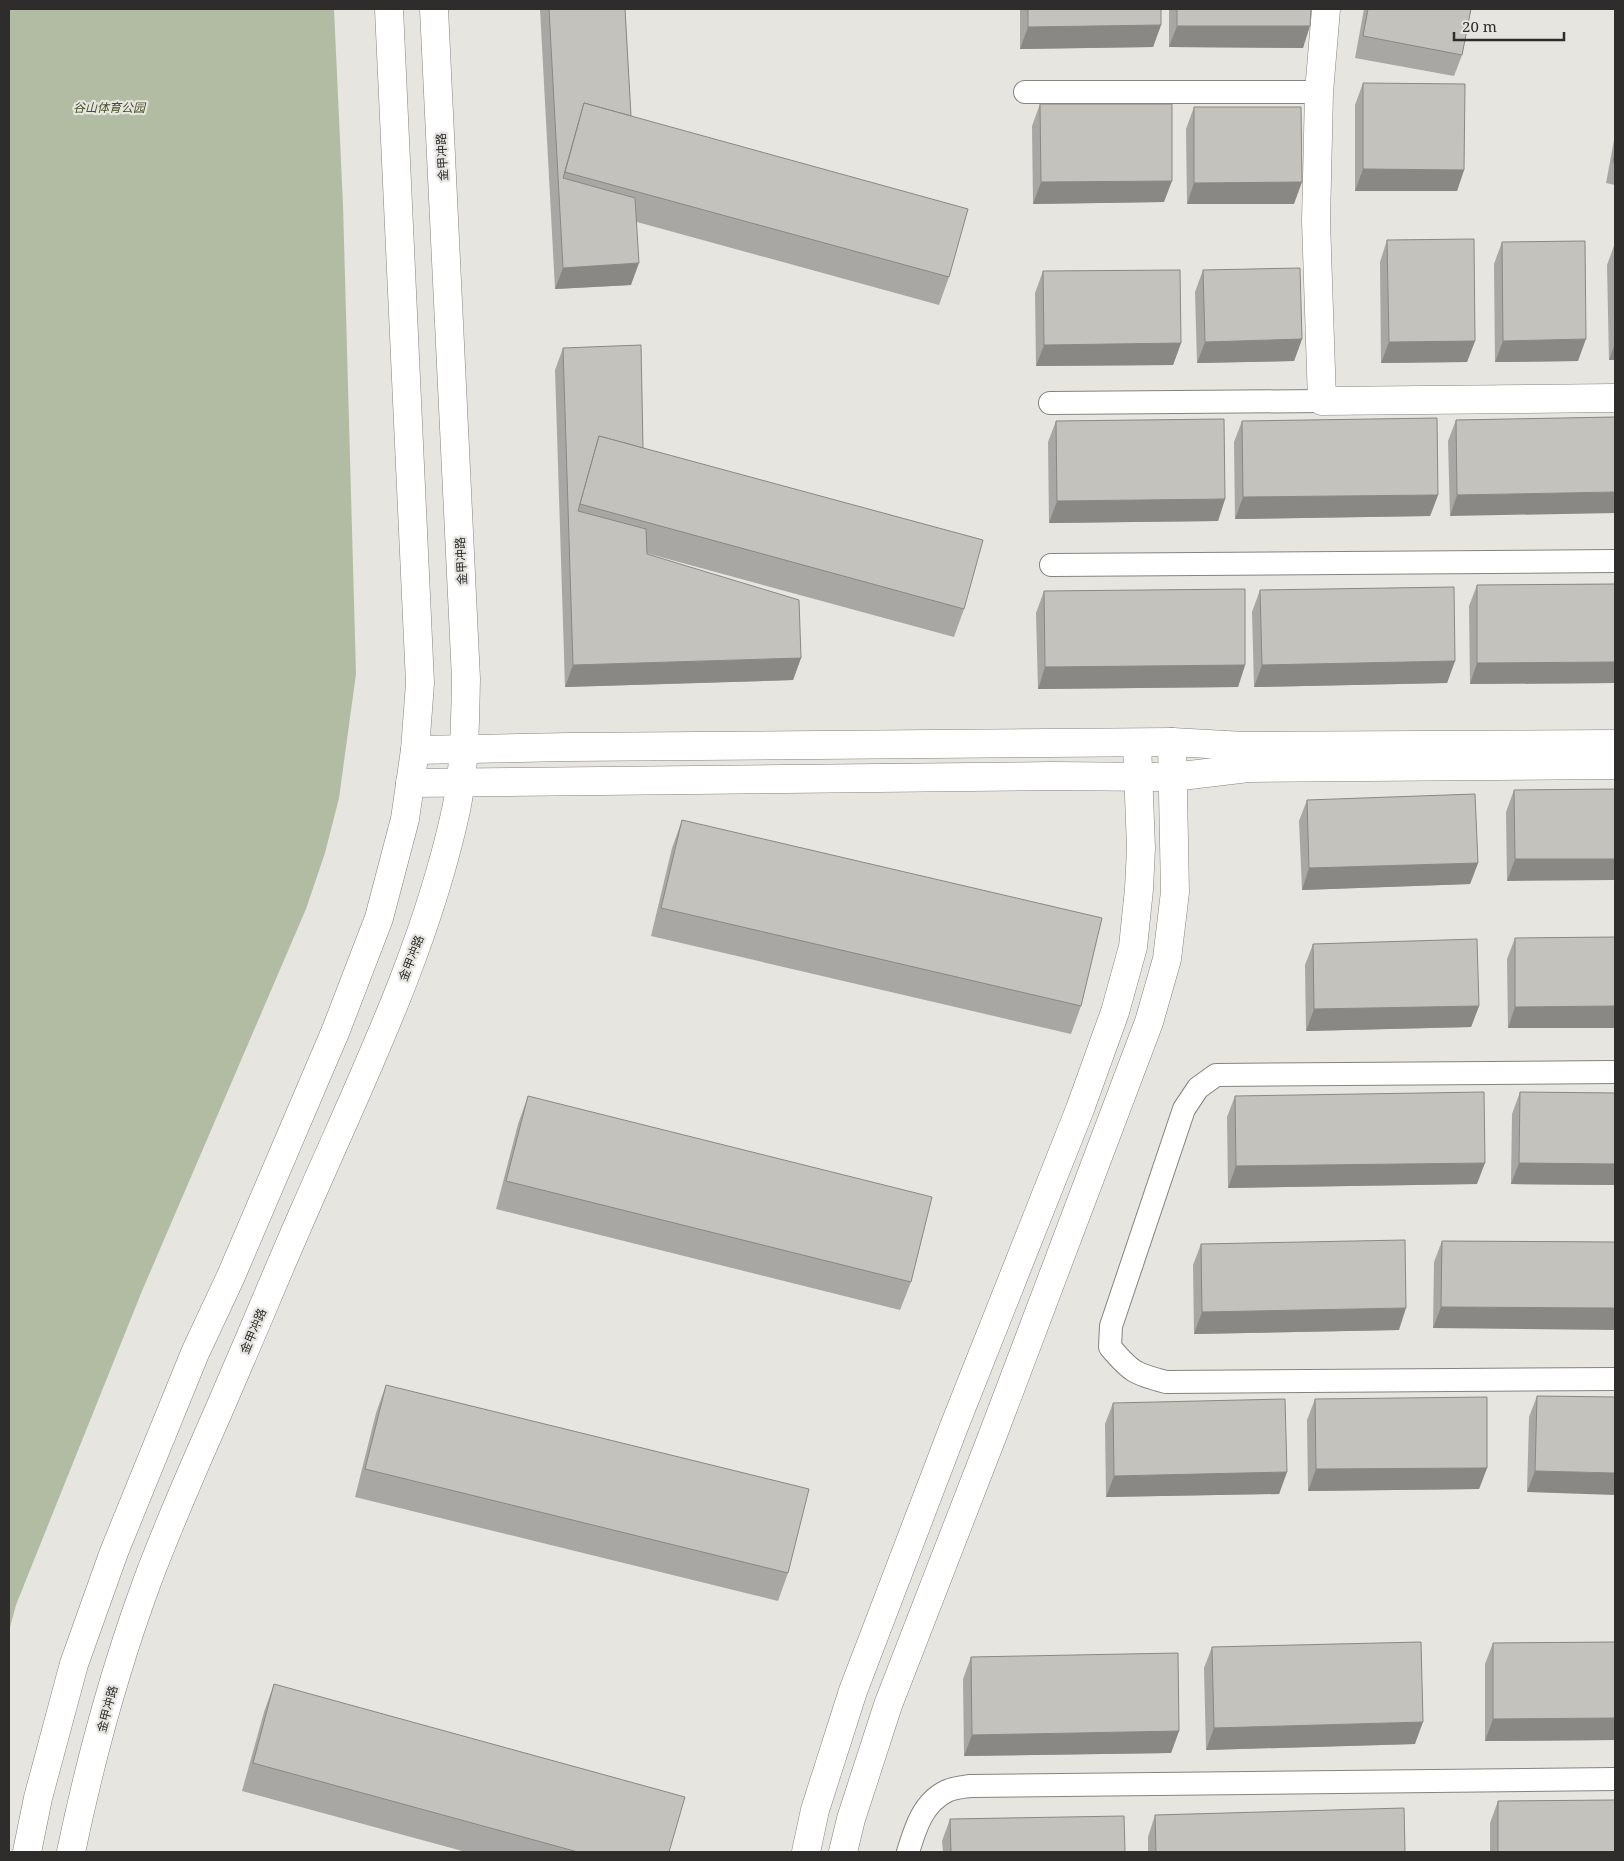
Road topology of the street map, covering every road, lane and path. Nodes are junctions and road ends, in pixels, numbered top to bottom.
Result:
1 (389, 9) edge
2 (434, 9) edge
3 (1326, 9) edge
4 (1024, 92) dead end
5 (1319, 92) junction
6 (1615, 398) edge
7 (1322, 401) junction
8 (1050, 403) dead end
9 (1615, 561) edge
10 (1051, 565) dead end
11 (1172, 742) junction
12 (1137, 743) junction
13 (1615, 744) edge
14 (464, 748) junction
15 (415, 750) junction
16 (1615, 765) edge
17 (1138, 777) junction
18 (1173, 777) junction
19 (460, 782) junction
20 (410, 783) junction
21 (1615, 1072) edge
22 (1615, 1379) edge
23 (1615, 1778) edge
24 (27, 1852) edge
25 (72, 1852) edge
26 (806, 1852) edge
27 (843, 1852) edge
28 (908, 1852) edge

1 - 15 street
2 - 14 street, 金甲冲路
3 - 5 street
4 - 5 lane
5 - 7 street
6 - 7 street
7 - 8 lane
9 - 10 lane
11 - 12 street
11 - 13 street
11 - 18 street
12 - 14 street
12 - 17 street
14 - 15 street
14 - 19 street, 金甲冲路
15 - 20 street
16 - 18 street
17 - 18 street
17 - 19 street
17 - 26 street
18 - 27 street
19 - 20 street
19 - 25 street, 金甲冲路
20 - 24 street
21 - 22 lane
23 - 28 lane

